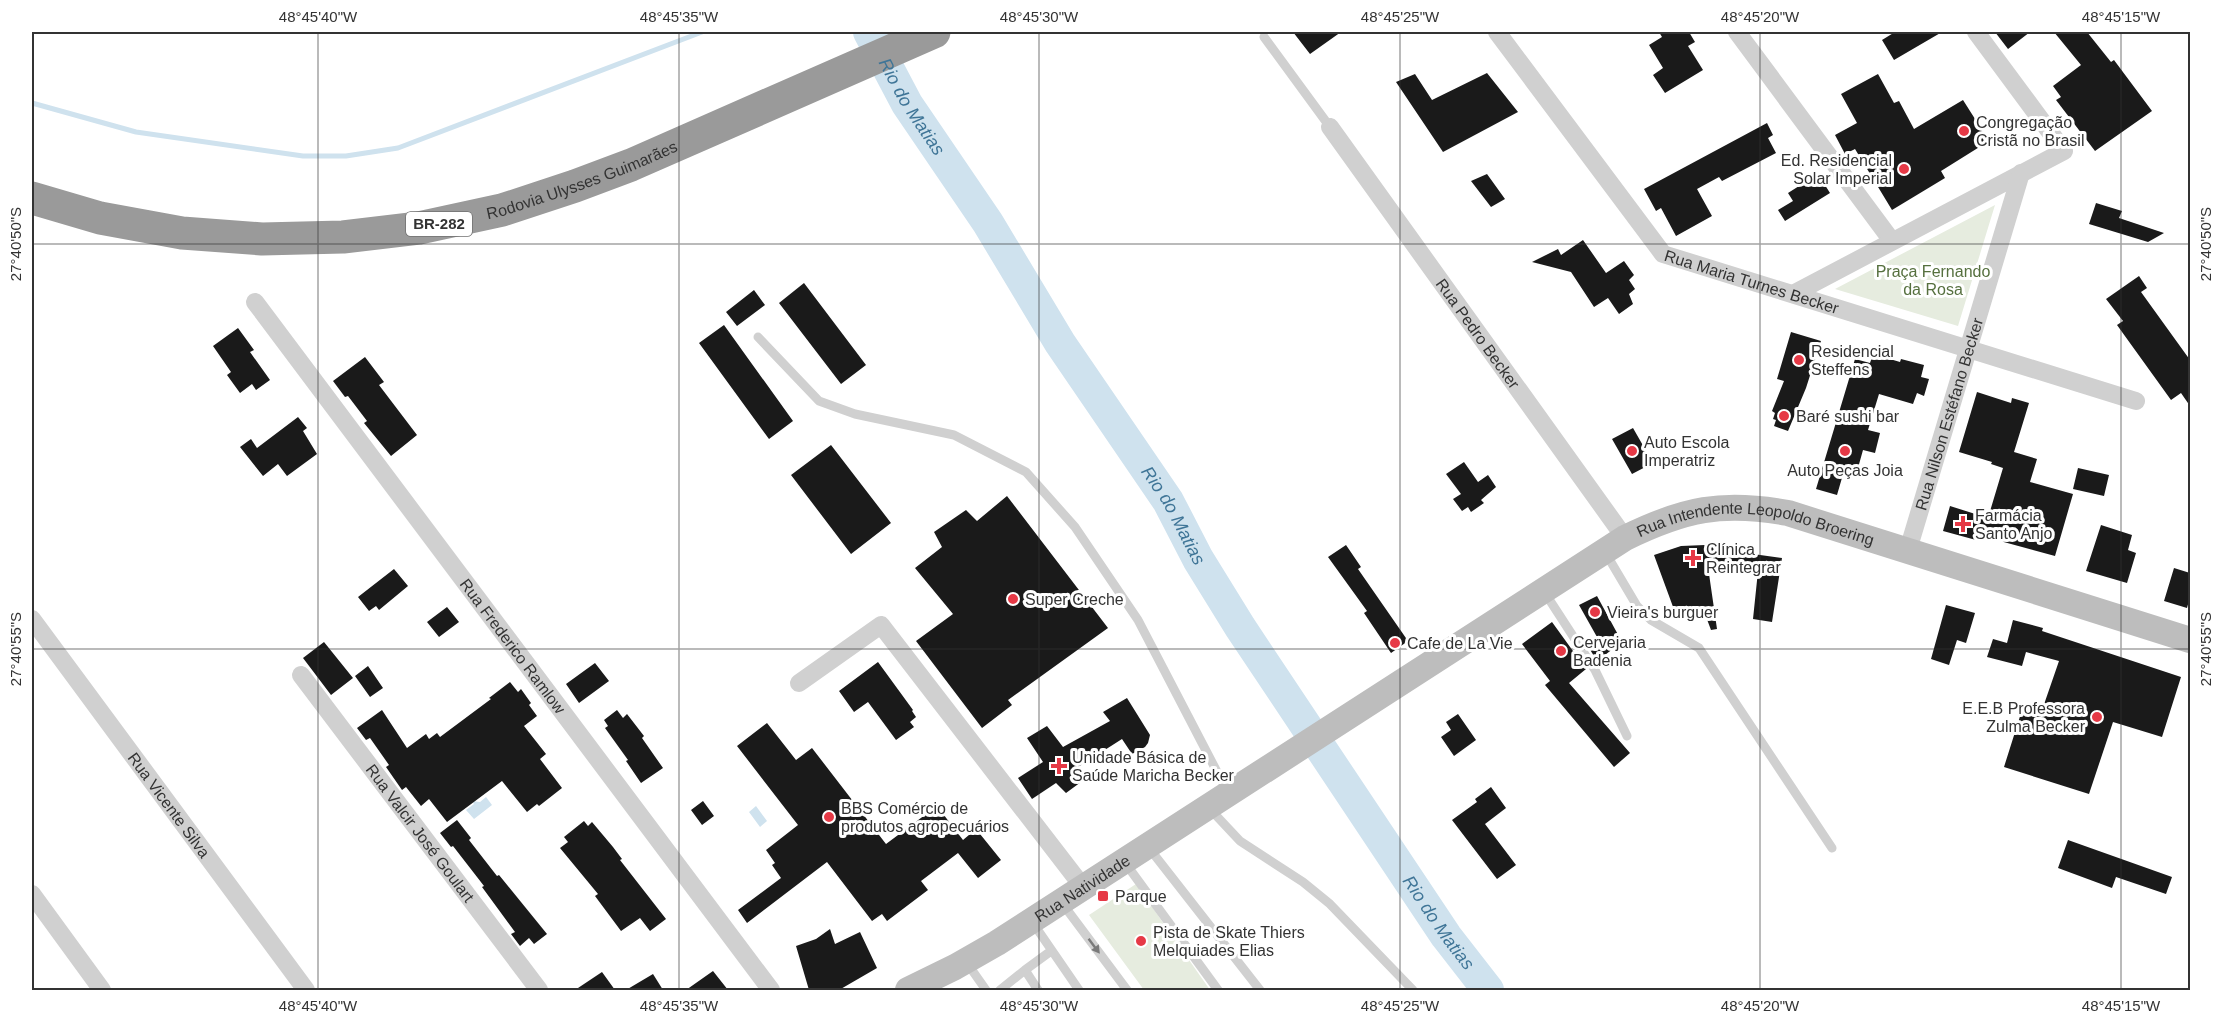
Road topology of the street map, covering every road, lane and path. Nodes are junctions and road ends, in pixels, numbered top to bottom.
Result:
1 (1497, 32) edge
2 (1737, 32) edge
3 (1976, 32) edge
4 (924, 36) edge
5 (1264, 37) dead end
6 (1330, 127) joint
7 (2021, 173) junction
8 (32, 198) edge
9 (1892, 241) junction
10 (1793, 294) junction
11 (255, 302) dead end
12 (758, 337) dead end
13 (1969, 348) junction
14 (2136, 401) dead end
15 (1615, 545) junction
16 (1908, 550) junction
17 (1543, 591) junction
18 (32, 619) edge
19 (2190, 640) edge
20 (301, 675) dead end
21 (799, 683) dead end
22 (1627, 736) dead end
23 (1253, 777) joint
24 (1218, 800) junction
25 (1147, 846) junction
26 (1832, 848) dead end
27 (1124, 861) junction
28 (1083, 887) junction
29 (32, 894) edge
30 (1061, 902) junction
31 (1031, 921) junction
32 (1051, 951) junction
33 (966, 962) junction
34 (1025, 970) junction
35 (102, 990) edge
36 (306, 990) edge
37 (539, 990) edge
38 (771, 990) edge
39 (908, 990) edge
40 (986, 990) edge
41 (1000, 990) edge
42 (1038, 990) edge
43 (1078, 990) edge
44 (1127, 990) edge
45 (1218, 990) edge
46 (1260, 990) edge
47 (1413, 990) edge

1 - 10 street, Rua Maria Turnes Becker
2 - 9 street
3 - 7 street
4 - 8 highway, Rodovia Ulysses Guimarães / BR-282
5 - 6 lane
6 - 15 street, Rua Pedro Becker
7 - 9 street
7 - 13 street, Rua Nilson Estéfano Becker
9 - 10 street
10 - 13 street, Rua Maria Turnes Becker
11 - 38 street, Rua Frederico Ramlow
12 - 24 lane
13 - 14 street, Rua Maria Turnes Becker
13 - 16 street, Rua Nilson Estéfano Becker
15 - 16 main road, Rua Intendente Leopoldo Broering
15 - 17 main road, Rua Intendente Leopoldo Broering
15 - 26 lane
16 - 19 main road, Rua Intendente Leopoldo Broering
17 - 22 lane
17 - 23 main road, Rua Intendente Leopoldo Broering
18 - 36 street, Rua Vicente Silva
20 - 37 street, Rua Valcir José Goulart
21 - 28 street
23 - 24 main road, Rua Natividade
24 - 25 main road, Rua Natividade
24 - 47 lane
25 - 27 main road, Rua Natividade
25 - 46 lane
27 - 28 main road, Rua Natividade
27 - 45 lane
28 - 30 main road, Rua Natividade
29 - 35 street
30 - 31 main road, Rua Natividade
30 -> 44 lane
31 - 32 lane
31 - 33 main road, Rua Natividade
32 - 34 lane
32 - 43 lane
33 - 39 main road, Rua Natividade
33 - 40 lane
34 - 41 lane
34 - 42 lane

